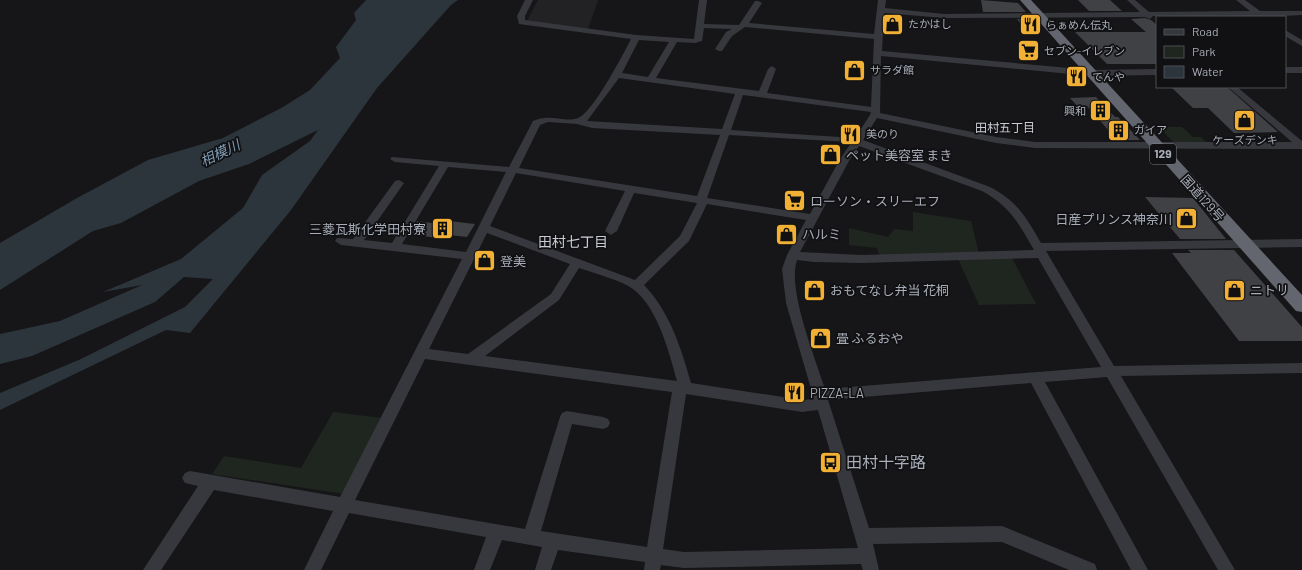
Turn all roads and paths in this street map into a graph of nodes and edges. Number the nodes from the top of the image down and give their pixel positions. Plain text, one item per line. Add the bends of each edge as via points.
1 (529, 0) edge
2 (703, 0) edge
3 (1025, 0) edge
4 (1033, 0) edge
5 (1131, 0) edge
6 (1240, 0) edge
7 (758, 4) dead end
8 (882, 5) edge
9 (1302, 13) edge
10 (1147, 14) junction
11 (1043, 15) junction
12 (1261, 15) edge
13 (1156, 21) edge
14 (700, 26) junction
15 (741, 26) junction
16 (1286, 33) edge
17 (636, 37) junction
18 (878, 37) junction
19 (674, 40) junction
20 (1302, 44) edge
21 (719, 49) dead end
22 (877, 53) junction
23 (772, 69) dead end
24 (1286, 70) edge
25 (1302, 70) edge
26 (1156, 72) edge
27 (1096, 73) junction
28 (617, 75) junction
29 (651, 79) junction
30 (1233, 88) edge
31 (740, 91) junction
32 (762, 94) junction
33 (875, 112) junction
34 (580, 122) junction
35 (724, 132) junction
36 (856, 141) junction
37 (1162, 146) junction
38 (1301, 146) edge
39 (395, 159) dead end
40 (445, 164) junction
41 (513, 170) junction
42 (399, 183) dead end
43 (631, 189) junction
44 (703, 200) junction
45 (813, 218) junction
46 (484, 228) junction
47 (612, 231) dead end
48 (341, 241) dead end
49 (356, 243) junction
50 (1302, 243) edge
51 (1252, 244) junction
52 (395, 247) junction
53 (1040, 250) junction
54 (793, 255) junction
55 (469, 256) junction
56 (577, 262) junction
57 (637, 285) junction
58 (1302, 291) edge
59 (1302, 306) edge
60 (421, 353) junction
61 (470, 360) junction
62 (1302, 368) edge
63 (1111, 371) junction
64 (1035, 377) junction
65 (683, 388) junction
66 (821, 400) junction
67 (603, 422) dead end
68 (190, 478) dead end
69 (210, 482) junction
70 (345, 504) junction
71 (497, 531) junction
72 (863, 536) junction
73 (531, 537) junction
74 (552, 541) junction
75 (653, 563) edge
76 (869, 563) edge
77 (151, 570) edge
78 (312, 570) edge
79 (482, 570) edge
80 (543, 570) edge
81 (1089, 570) edge
82 (1140, 570) edge
83 (1227, 570) edge

1 - 17 street via 521,16 522,22
2 - 14 street
3 - 11 highway, 国道129号 / 129
4 - 11 highway, 国道129号 / 129
5 - 10 street
6 - 12 street
7 - 15 street
8 - 11 street via 944,16
8 - 18 street
9 - 12 street
10 - 11 street
10 - 12 street
10 - 13 street
11 - 27 highway, 国道129号 / 129
14 - 15 street
14 - 19 street via 699,39
15 - 18 street
15 - 21 street via 729,34
16 - 20 street
17 - 19 street
17 - 28 street
18 - 22 street
19 - 29 street
22 - 27 street
22 - 33 street
23 - 32 street
24 - 25 street
26 - 27 street
27 - 37 highway, 国道129号 / 129
28 - 29 street
28 - 34 street via 586,118
29 - 31 street
30 - 38 street
31 - 32 street
31 - 35 street
32 - 33 street
33 - 36 street
33 - 37 street via 996,140 1035,144
34 - 35 street via 592,125
34 - 41 street via 540,120 536,123
35 - 36 street
35 - 44 street
36 - 45 street
36 - 53 street via 999,196 1016,211
37 - 38 street
37 - 51 highway, 国道129号 / 129
39 - 40 street
40 - 41 street
40 - 52 street
41 - 43 street
41 - 46 street
42 - 49 street
43 - 44 street
43 - 47 street
44 - 45 street
44 - 57 street via 685,238
45 - 54 street
46 - 55 street
46 - 56 street
48 - 49 street
49 - 52 street
50 - 51 street
51 - 53 street
51 - 58 highway, 国道129号 / 129
51 - 59 highway, 国道129号 / 129
52 - 55 street
53 - 54 street via 861,259
53 - 63 street
54 - 66 street via 788,269 792,303
55 - 60 street
56 - 57 street
56 - 61 street via 555,297
57 - 65 street via 653,302 674,345
60 - 61 street
60 - 70 street
61 - 65 street
62 - 63 street
63 - 64 street
63 - 83 street
64 - 66 street
64 - 82 street
65 - 66 street via 802,406
65 - 75 street
66 - 72 street
67 - 73 street via 567,417
68 - 69 street
69 - 70 street
69 - 77 street
70 - 71 street
70 - 78 street
71 - 73 street
71 - 79 street
72 - 76 street
72 - 81 street via 1002,534
73 - 74 street
74 - 75 street
74 - 80 street
75 - 76 street via 684,560

